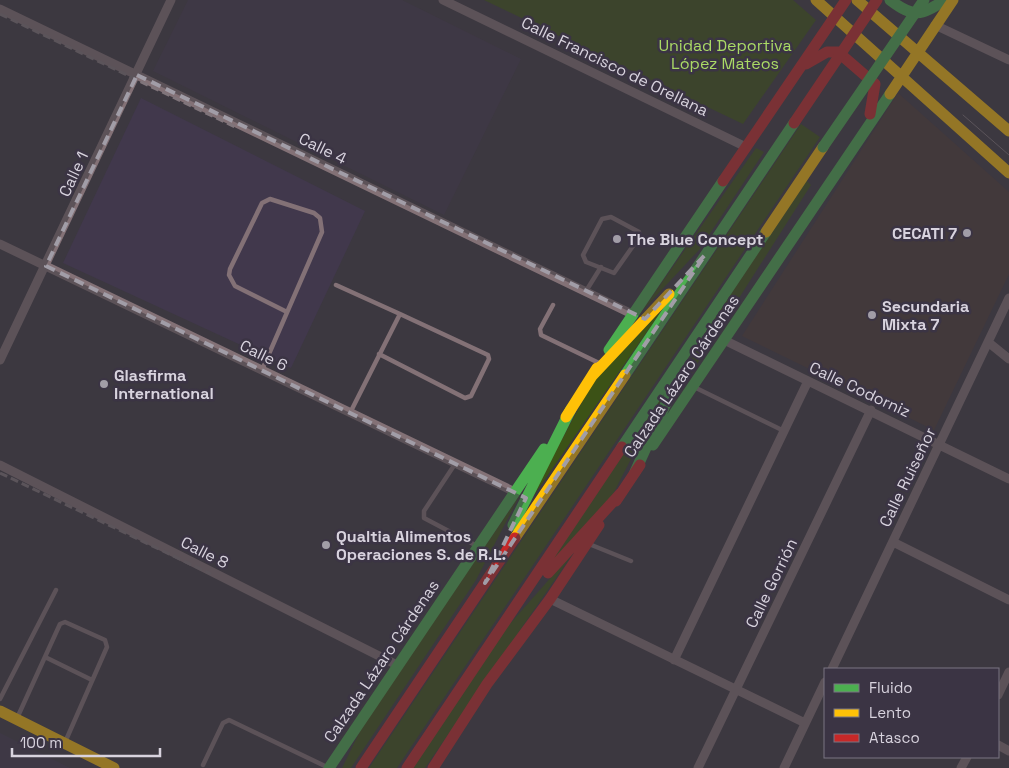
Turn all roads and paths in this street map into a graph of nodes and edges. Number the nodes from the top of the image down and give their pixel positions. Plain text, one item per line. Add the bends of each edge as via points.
1 (172, 0) edge
2 (443, 0) edge
3 (816, 0) edge
4 (846, 0) edge
5 (857, 0) edge
6 (877, 0) edge
7 (890, 0) edge
8 (924, 0) edge
9 (945, 0) edge
10 (953, 0) edge
11 (0, 9) edge
12 (835, 16) junction
13 (935, 25) junction
14 (917, 52) junction
15 (1009, 60) edge
16 (802, 66) junction
17 (940, 73) junction
18 (137, 75) junction
19 (901, 75) junction
20 (921, 93) junction
21 (867, 127) junction
22 (1009, 131) edge
23 (746, 147) junction
24 (1009, 173) edge
25 (0, 244) edge
26 (705, 255) junction
27 (46, 266) junction
28 (601, 267) junction
29 (336, 285) dead end
30 (586, 291) junction
31 (1009, 298) edge
32 (553, 305) dead end
33 (287, 312) junction
34 (400, 314) junction
35 (632, 314) junction
36 (697, 334) junction
37 (724, 340) junction
38 (988, 342) junction
39 (379, 354) junction
40 (1009, 359) edge
41 (0, 360) edge
42 (600, 364) junction
43 (262, 370) junction
44 (592, 376) junction
45 (808, 381) junction
46 (693, 387) junction
47 (571, 409) junction
48 (872, 410) junction
49 (350, 413) junction
50 (784, 431) junction
51 (940, 444) junction
52 (455, 464) junction
53 (0, 465) edge
54 (635, 472) junction
55 (1009, 479) edge
56 (515, 492) junction
57 (621, 493) junction
58 (893, 542) junction
59 (588, 543) junction
60 (478, 546) junction
61 (631, 561) dead end
62 (485, 583) junction
63 (56, 590) dead end
64 (550, 600) junction
65 (1009, 600) edge
66 (495, 636) junction
67 (45, 657) junction
68 (674, 660) junction
69 (398, 666) junction
70 (834, 668) edge
71 (1009, 672) edge
72 (92, 680) junction
73 (824, 684) edge
74 (736, 690) junction
75 (999, 693) edge
76 (0, 699) edge
77 (368, 708) junction
78 (0, 712) edge
79 (16, 719) junction
80 (806, 723) junction
81 (64, 743) junction
82 (203, 765) dead end
83 (114, 768) edge
84 (328, 768) edge
85 (338, 768) edge
86 (361, 768) edge
87 (407, 768) edge
88 (433, 768) edge
89 (698, 768) edge
90 (784, 768) edge

1 - 18 street, Calle 1
2 - 23 street, Calle Francisco de Orellana
3 - 12 main road
4 - 12 main road, Calzada Lázaro Cárdenas
5 - 14 main road
6 - 26 main road, bridge
7 - 9 main road via 908,14 917,16
8 - 36 main road, Calzada Lázaro Cárdenas, bridge
10 - 13 main road, Calzada Lázaro Cárdenas
11 - 18 street, Calle 4
12 - 16 main road, Calzada Lázaro Cárdenas
12 - 19 main road
13 - 14 main road, Calzada Lázaro Cárdenas
13 - 15 street
14 - 17 main road
14 - 19 main road, Calzada Lázaro Cárdenas
16 - 21 main road via 833,50 873,80 876,89
16 - 23 main road, Calzada Lázaro Cárdenas
17 - 20 main road via 925,78
17 - 22 main road
18 - 27 street, Calle 1
18 - 30 street, Calle 4
19 - 20 main road
19 - 21 main road, Calzada Lázaro Cárdenas
20 - 24 main road
21 - 37 main road, Calzada Lázaro Cárdenas
23 - 35 main road, Calzada Lázaro Cárdenas
25 - 27 street, Calle 6
26 - 44 main road
26 - 62 main road
27 - 41 street, Calle 1
27 - 43 street, Calle 6
28 - 28 lane via 614,273 618,270 640,236 639,232 611,218 602,219 583,255 586,262
28 - 30 lane
29 - 34 lane
30 - 35 street, Calle 4
31 - 38 street, Calle Ruiseñor
32 - 42 lane via 540,329 543,337
33 - 33 lane via 322,232 322,223 314,213 270,198 262,203 229,275 235,286
33 - 43 lane
34 - 39 lane
34 - 39 lane via 488,354 489,359 471,396 465,398
35 - 42 main road, Calzada Lázaro Cárdenas
36 - 54 main road
36 - 66 main road, Calzada Lázaro Cárdenas
37 - 45 street, Calle Codorniz
37 - 46 main road, Calzada Lázaro Cárdenas
38 - 40 street
38 - 51 street, Calle Ruiseñor
39 - 49 lane
42 - 44 main road, Calzada Lázaro Cárdenas
43 - 49 street, Calle 6
44 - 47 main road, Calzada Lázaro Cárdenas
45 - 48 street, Calle Codorniz
45 - 50 street
46 - 50 lane
46 - 54 main road, Calzada Lázaro Cárdenas
47 - 56 main road, Calzada Lázaro Cárdenas
47 - 62 main road
48 - 51 street, Calle Codorniz
48 - 74 street, Calle Gorrión
49 - 52 street, Calle 6
50 - 68 street
51 - 55 street, Calle Codorniz
51 - 58 street, Calle Ruiseñor
52 - 56 street, Calle 6
52 - 60 lane via 424,511 424,518
53 - 69 street, Calle 8
54 - 57 main road, Calzada Lázaro Cárdenas
56 - 60 main road, Calzada Lázaro Cárdenas
57 - 59 main road, Calzada Lázaro Cárdenas
57 - 66 main road
58 - 65 street
58 - 70 street, Calle Ruiseñor
59 - 61 lane
59 - 64 main road, Calzada Lázaro Cárdenas
60 - 69 main road, Calzada Lázaro Cárdenas
62 - 86 main road
63 - 76 lane
64 - 68 street
64 - 88 main road, Calzada Lázaro Cárdenas via 487,684
66 - 87 main road, Calzada Lázaro Cárdenas
67 - 72 lane
67 - 72 lane via 62,622 105,640 108,645
67 - 79 lane
68 - 74 street
69 - 77 main road, Calzada Lázaro Cárdenas
71 - 75 street
72 - 81 lane
73 - 80 street
74 - 80 street
74 - 89 street, Calle Gorrión
77 - 84 main road, Calzada Lázaro Cárdenas
77 - 85 main road
78 - 79 main road
79 - 81 main road
80 - 90 street
81 - 83 main road
82 - 84 lane via 223,723 229,720

